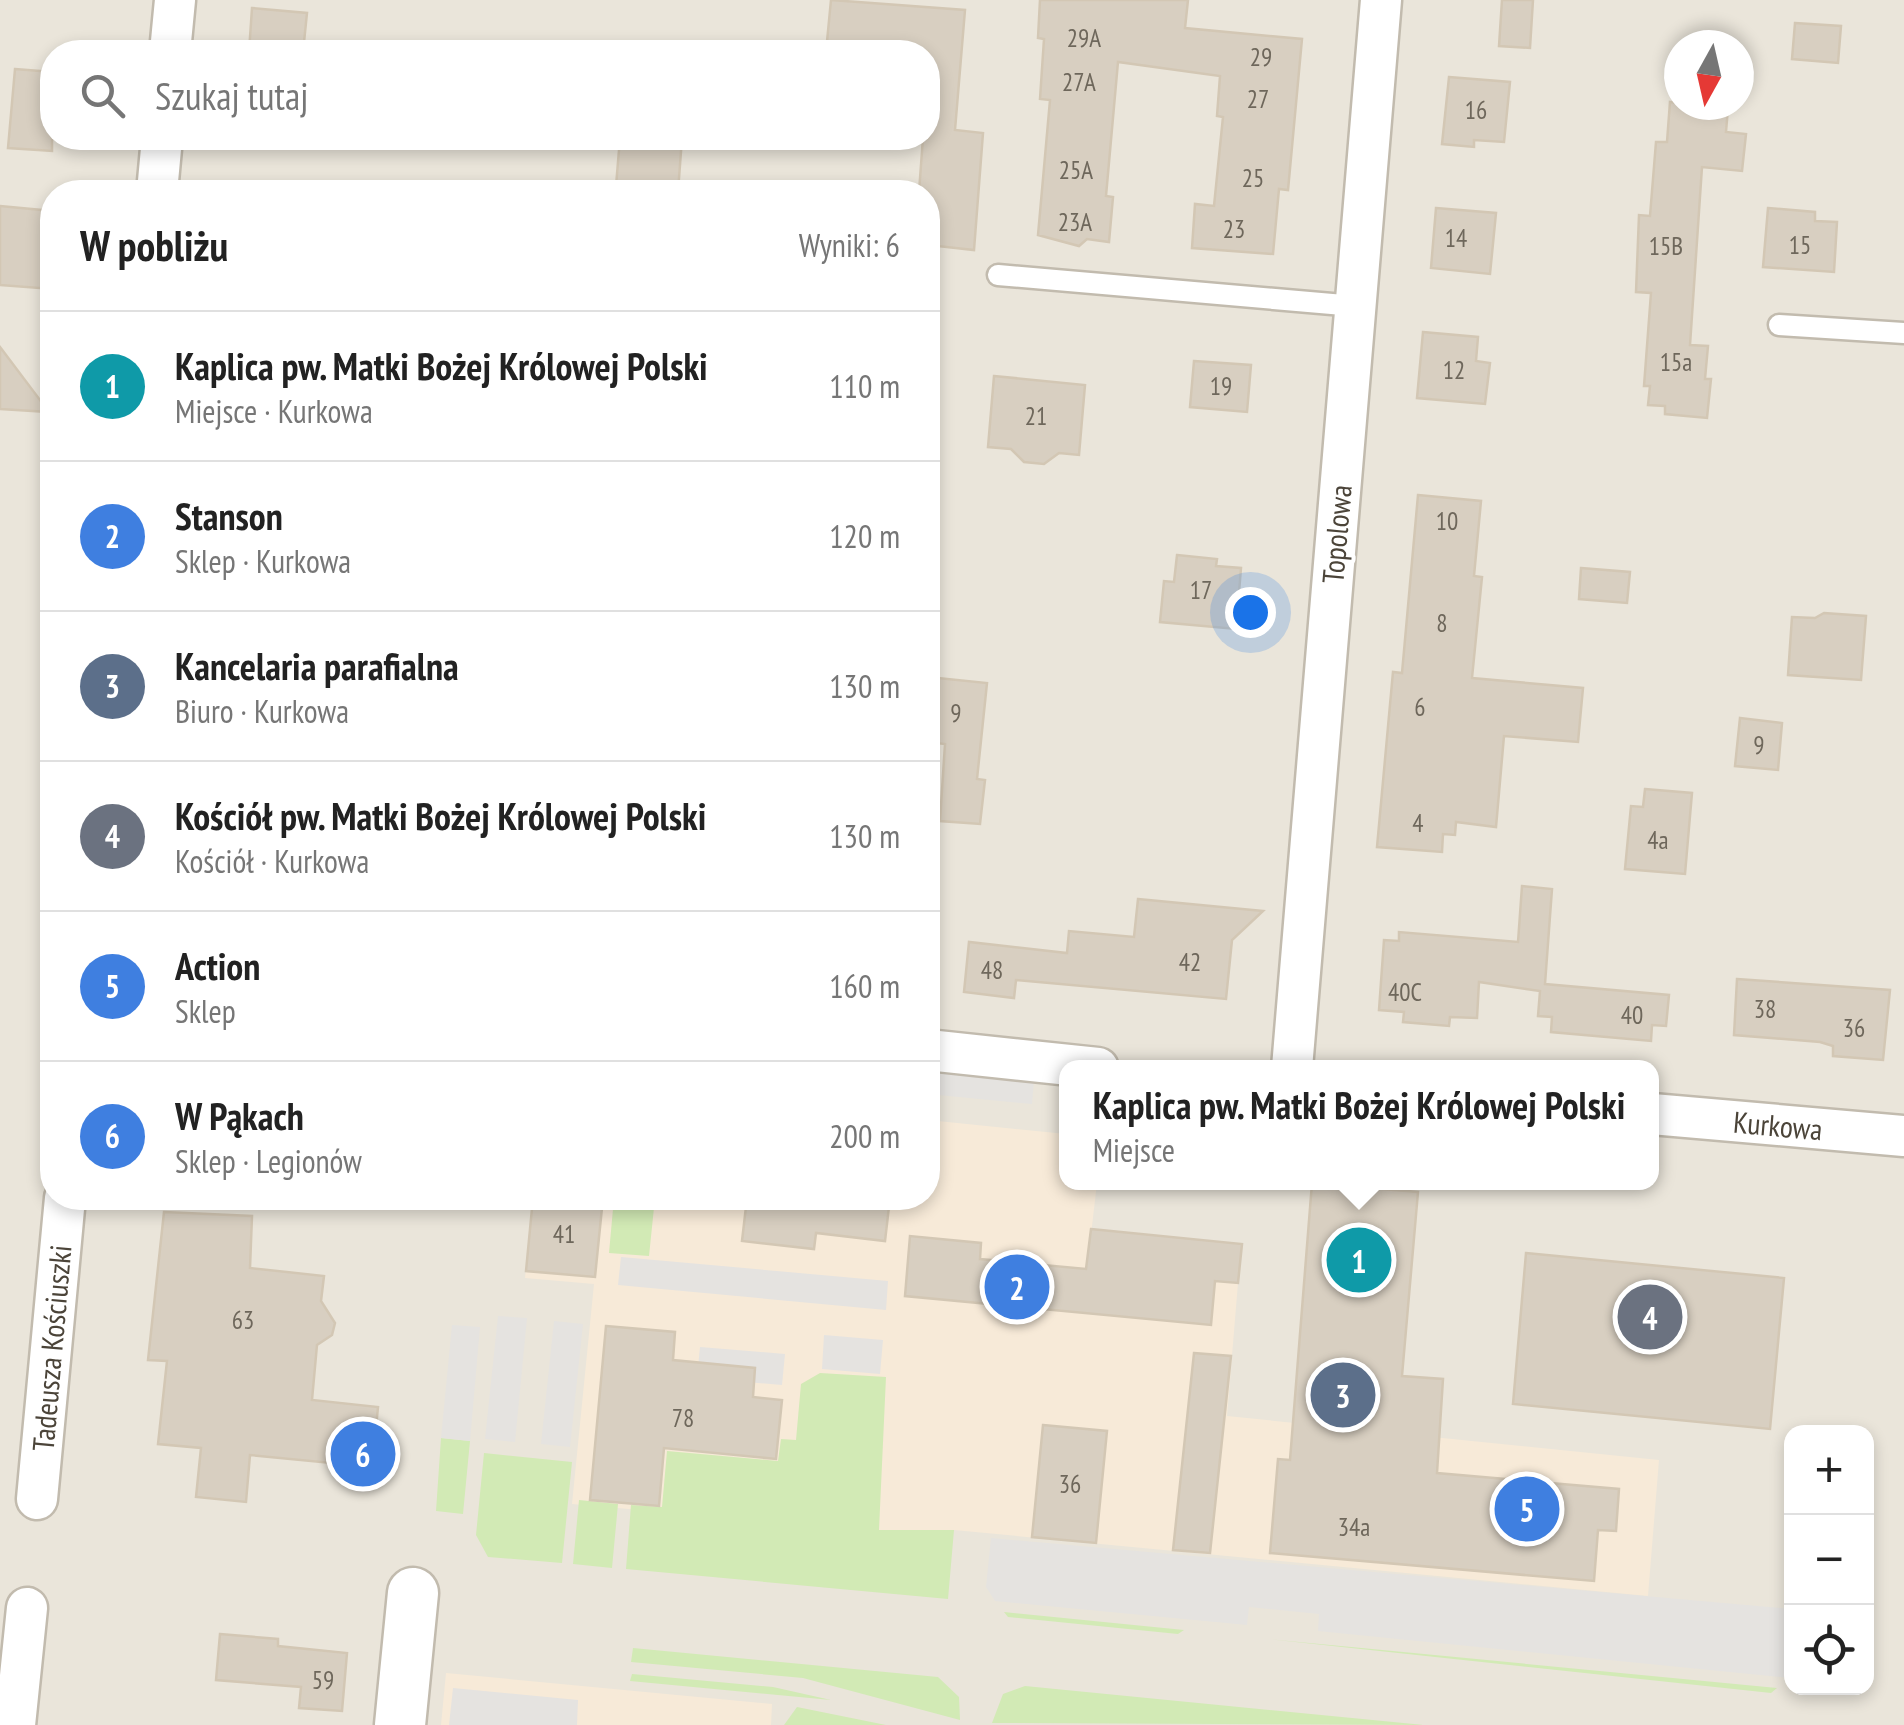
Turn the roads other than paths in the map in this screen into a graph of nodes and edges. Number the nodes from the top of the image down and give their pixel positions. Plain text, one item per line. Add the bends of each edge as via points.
1 (175, 0) edge
2 (1381, 0) edge
3 (171, 40) edge
4 (161, 150) edge
5 (158, 180) edge
6 (998, 275) dead end
7 (1355, 306) junction
8 (1779, 325) dead end
9 (1904, 333) edge
10 (940, 1051) edge
11 (1293, 1060) edge
12 (1059, 1064) edge
13 (1659, 1115) edge
14 (1904, 1136) edge
15 (64, 1210) edge
16 (37, 1499) dead end
17 (412, 1592) dead end
18 (26, 1608) dead end
19 (15, 1725) edge
20 (400, 1725) edge

1 - 3 street
2 - 7 street, Topolowa
4 - 5 street
6 - 7 lane
7 - 11 street, Topolowa
8 - 9 lane
10 - 12 street
13 - 14 street, Kurkowa
15 - 16 street, Tadeusza Kościuszki
17 - 20 street
18 - 19 street

